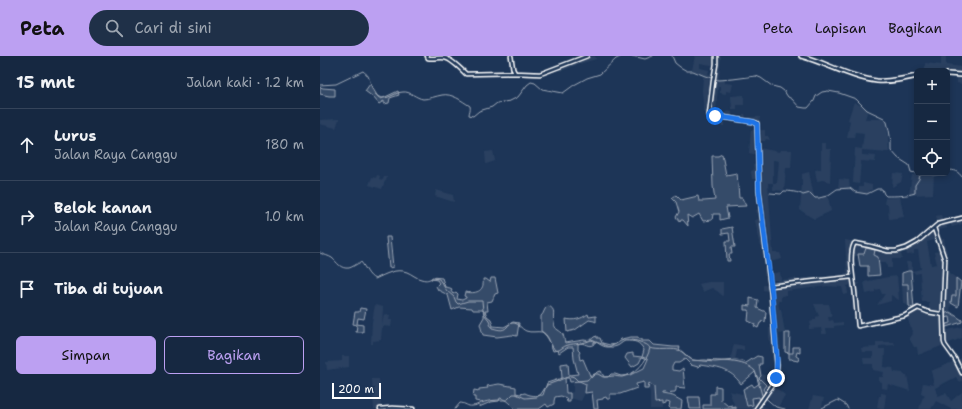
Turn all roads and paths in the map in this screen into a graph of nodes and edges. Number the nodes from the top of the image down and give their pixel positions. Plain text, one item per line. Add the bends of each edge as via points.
1 (427, 56) edge
2 (511, 56) edge
3 (587, 56) edge
4 (801, 56) edge
5 (716, 57) edge
6 (513, 73) junction
7 (950, 74) edge
8 (962, 75) edge
9 (914, 77) edge
10 (962, 218) edge
11 (934, 228) junction
12 (852, 277) junction
13 (770, 286) junction
14 (943, 315) junction
15 (962, 373) edge
16 (380, 409) edge
17 (413, 409) edge
18 (756, 409) edge

1 - 6 street via 430,59 448,59 466,74
2 - 6 street
3 - 6 street via 540,74
4 - 9 main road via 870,80 892,81
5 - 13 street via 709,115 757,124 759,190
7 - 8 main road
10 - 11 street via 940,223
11 - 12 street via 917,242 896,251 854,244
11 - 14 street via 945,260
12 - 13 street
12 - 14 street via 858,326 901,317 918,308
13 - 18 street via 777,375
14 - 15 street via 944,343
16 - 17 street

